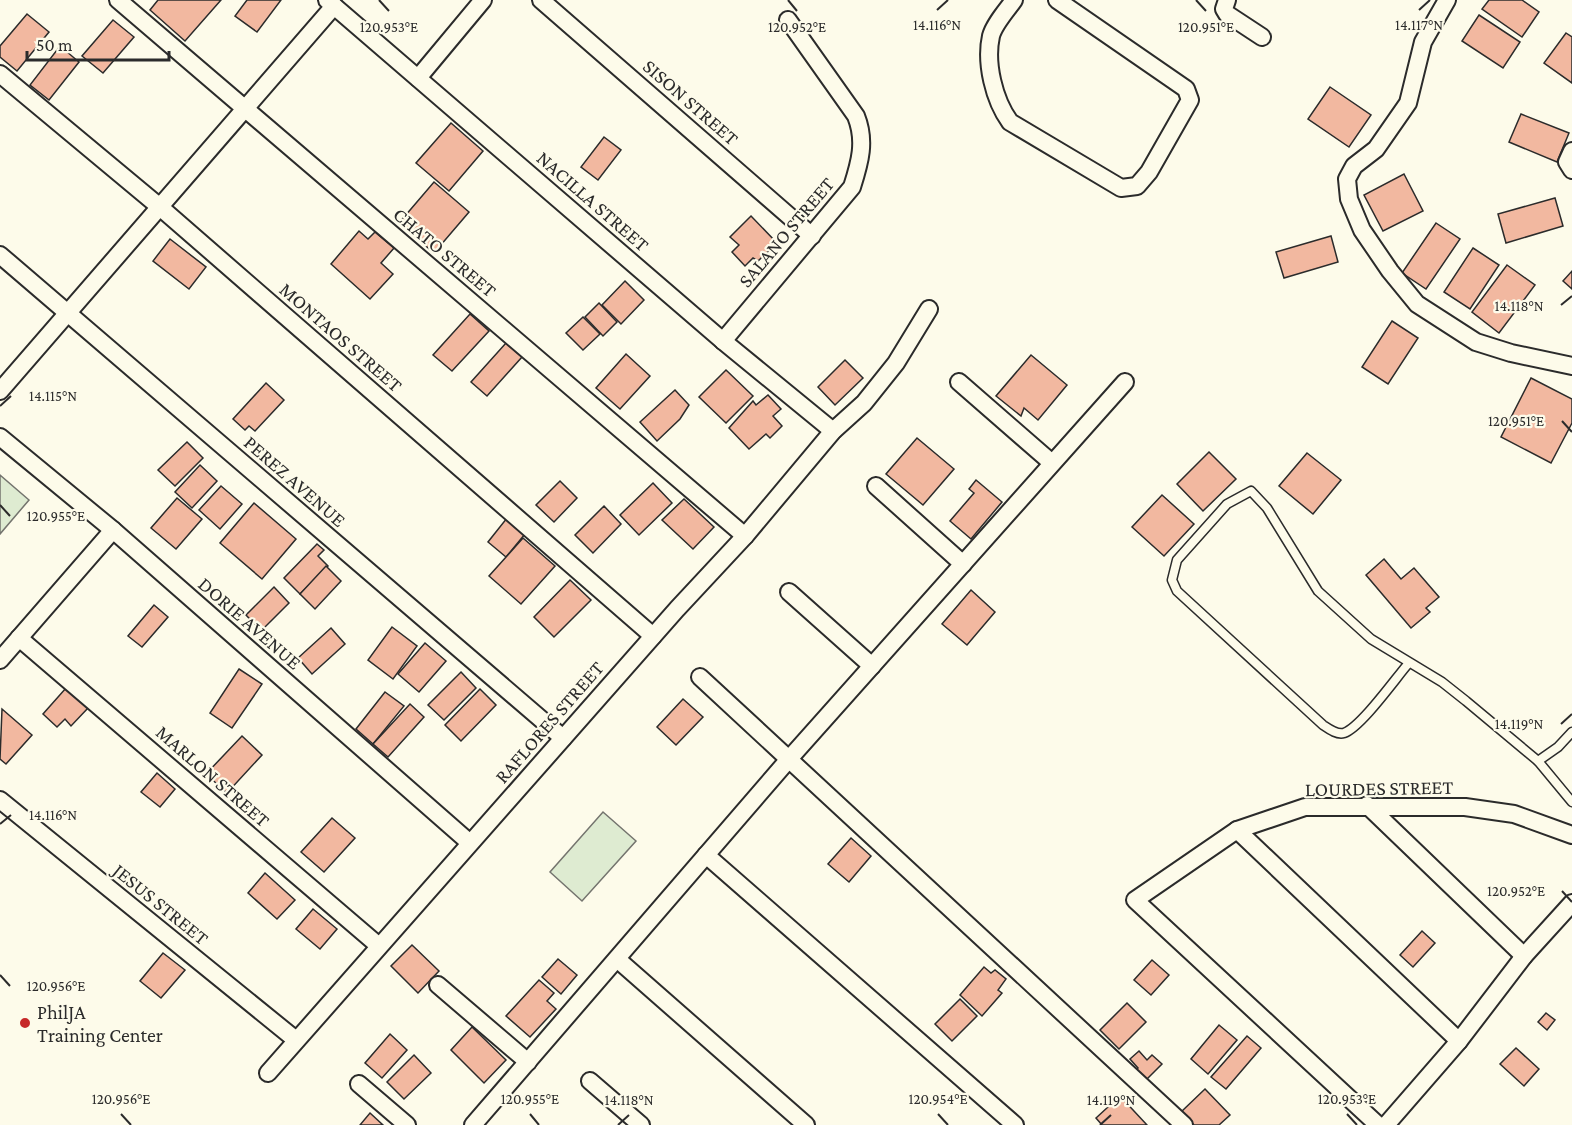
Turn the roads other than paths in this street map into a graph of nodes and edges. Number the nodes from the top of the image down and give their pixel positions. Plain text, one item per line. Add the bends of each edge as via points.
1 (118, 0) edge
2 (483, 0) edge
3 (541, 0) edge
4 (1014, 0) edge
5 (1057, 0) edge
6 (1227, 0) edge
7 (1447, 0) edge
8 (331, 3) edge
9 (788, 20) dead end
10 (1262, 37) dead end
11 (0, 74) edge
12 (418, 78) junction
13 (245, 109) junction
14 (1572, 151) edge
15 (1572, 170) edge
16 (161, 208) junction
17 (812, 236) junction
18 (0, 255) edge
19 (929, 309) dead end
20 (67, 313) junction
21 (723, 341) junction
22 (1572, 366) edge
23 (959, 382) dead end
24 (1125, 382) dead end
25 (0, 391) edge
26 (833, 431) junction
27 (0, 437) edge
28 (1053, 463) junction
29 (876, 486) dead end
30 (113, 530) junction
31 (745, 536) junction
32 (963, 564) junction
33 (789, 592) dead end
34 (653, 636) junction
35 (19, 638) junction
36 (0, 660) edge
37 (1408, 664) junction
38 (872, 666) junction
39 (700, 677) dead end
40 (1572, 732) edge
41 (562, 738) junction
42 (789, 759) junction
43 (1538, 761) junction
44 (0, 800) edge
45 (1572, 802) edge
46 (1367, 805) junction
47 (1237, 830) junction
48 (1572, 836) edge
49 (470, 843) junction
50 (706, 855) junction
51 (1572, 903) edge
52 (379, 946) junction
53 (1524, 956) junction
54 (617, 958) junction
55 (438, 985) dead end
56 (296, 1040) junction
57 (1459, 1041) junction
58 (528, 1062) junction
59 (268, 1073) dead end
60 (590, 1081) dead end
61 (359, 1083) dead end
62 (1177, 1122) edge
63 (407, 1125) edge
64 (473, 1125) edge
65 (641, 1125) edge
66 (806, 1125) edge
67 (1015, 1125) edge
68 (1378, 1125) edge
69 (1386, 1125) edge

1 - 13 street, CHATO STREET
2 - 12 street
3 - 17 street, SISON STREET
4 - 5 street via 991,35 990,67 999,106 1010,122 1121,188 1137,186 1190,99 1186,89
6 - 10 street via 1227,14
7 - 22 street via 1423,42 1408,103 1376,149 1354,166 1347,179 1349,199 1362,230 1417,304 1476,342
8 - 12 street, NACILLA STREET
8 - 13 street
9 - 17 street, SALANO STREET via 862,130 861,159 852,187
11 - 16 street, MONTAOS STREET
12 - 21 street, NACILLA STREET
13 - 16 street
13 - 31 street, CHATO STREET
14 - 15 street via 1567,162
16 - 20 street
16 - 34 street, MONTAOS STREET
17 - 21 street, SALANO STREET
18 - 20 street, PEREZ AVENUE
19 - 26 street, RAFLORES STREET via 896,363 864,403
20 - 25 street
20 - 41 street, PEREZ AVENUE
21 - 26 street, NACILLA STREET
23 - 28 street
24 - 28 street
26 - 31 street, RAFLORES STREET
27 - 30 street, DORIE AVENUE
28 - 32 street
29 - 32 street
30 - 35 street
30 - 49 street, DORIE AVENUE
31 - 34 street, RAFLORES STREET
32 - 38 street
33 - 38 street
34 - 41 street, RAFLORES STREET
35 - 36 street
35 - 52 street, MARLON STREET
37 - 37 lane via 1371,639 1317,591 1267,508 1251,491 1227,504 1177,560 1172,580 1177,591 1323,725 1338,733 1364,716
37 - 43 lane via 1442,682
38 - 42 street
39 - 42 street
40 - 43 lane
41 - 49 street, RAFLORES STREET
42 - 50 street
42 - 62 street
43 - 45 lane
44 - 56 street, JESUS STREET
46 - 47 street, LOURDES STREET via 1305,807
46 - 48 street, LOURDES STREET via 1465,807 1514,814
46 - 53 street
47 - 57 street
47 - 68 street, LOURDES STREET via 1135,900
49 - 52 street, RAFLORES STREET
50 - 54 street
50 - 67 street
51 - 53 street
52 - 56 street, RAFLORES STREET
53 - 57 street
54 - 58 street
54 - 66 street
55 - 58 street
56 - 59 street, RAFLORES STREET
57 - 69 street
58 - 64 street
60 - 65 street
61 - 63 street

